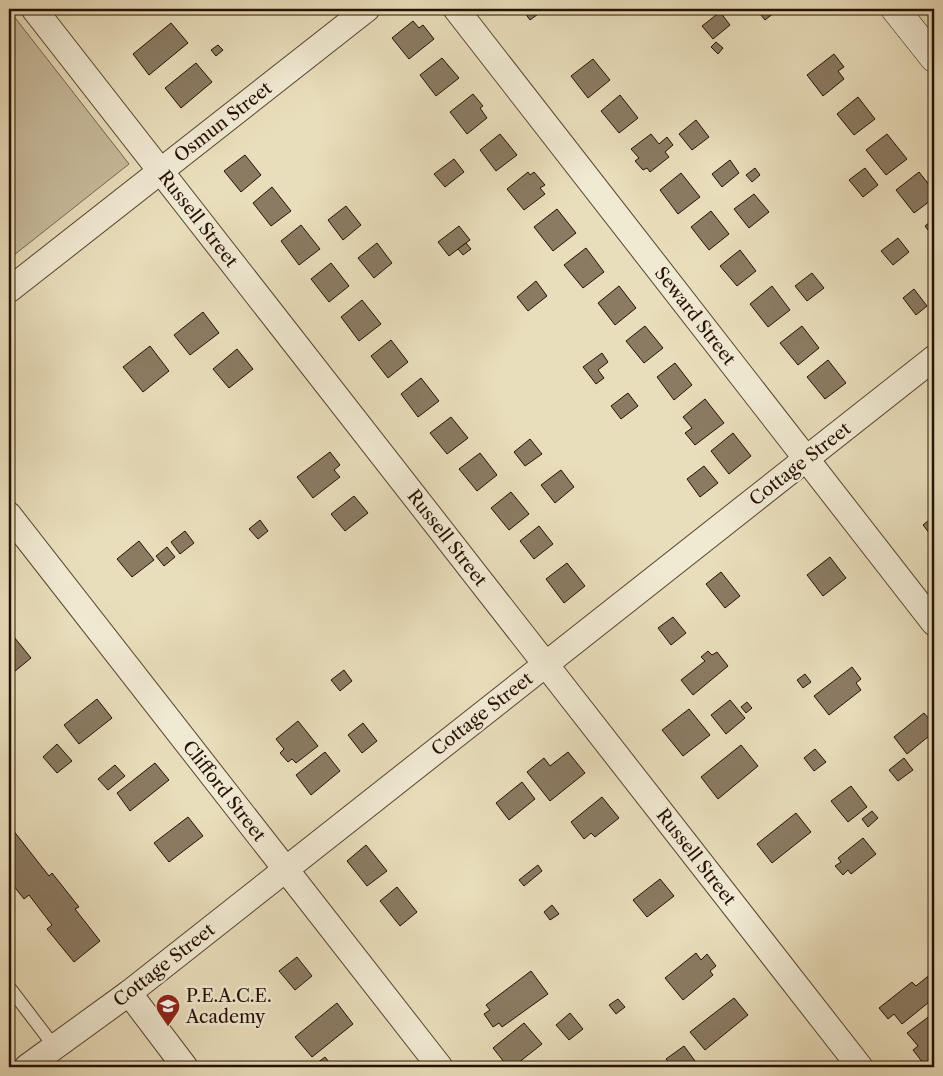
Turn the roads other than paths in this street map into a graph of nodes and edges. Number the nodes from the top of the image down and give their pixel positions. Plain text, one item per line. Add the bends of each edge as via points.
1 (34, 9) edge
2 (367, 9) edge
3 (456, 9) edge
4 (895, 9) edge
5 (934, 58) edge
6 (160, 171) junction
7 (9, 290) edge
8 (934, 358) edge
9 (807, 459) junction
10 (9, 515) edge
11 (934, 623) edge
12 (546, 664) junction
13 (285, 869) junction
14 (9, 987) edge
15 (129, 993) junction
16 (54, 1046) junction
17 (28, 1067) edge
18 (185, 1067) edge
19 (440, 1067) edge
20 (860, 1067) edge

1 - 6 street, Russell Street
2 - 6 street, Osmun Street
3 - 9 street, Seward Street
4 - 5 main road
6 - 7 street, Osmun Street
6 - 12 street, Russell Street
8 - 9 street, Cottage Street
9 - 11 street, Seward Street
9 - 12 street, Cottage Street
10 - 13 street, Clifford Street
12 - 13 street, Cottage Street
12 - 20 street, Russell Street
13 - 15 street, Cottage Street
13 - 19 street, Clifford Street
14 - 16 lane
15 - 16 street, Cottage Street
15 - 18 street
16 - 17 street, Cottage Street

